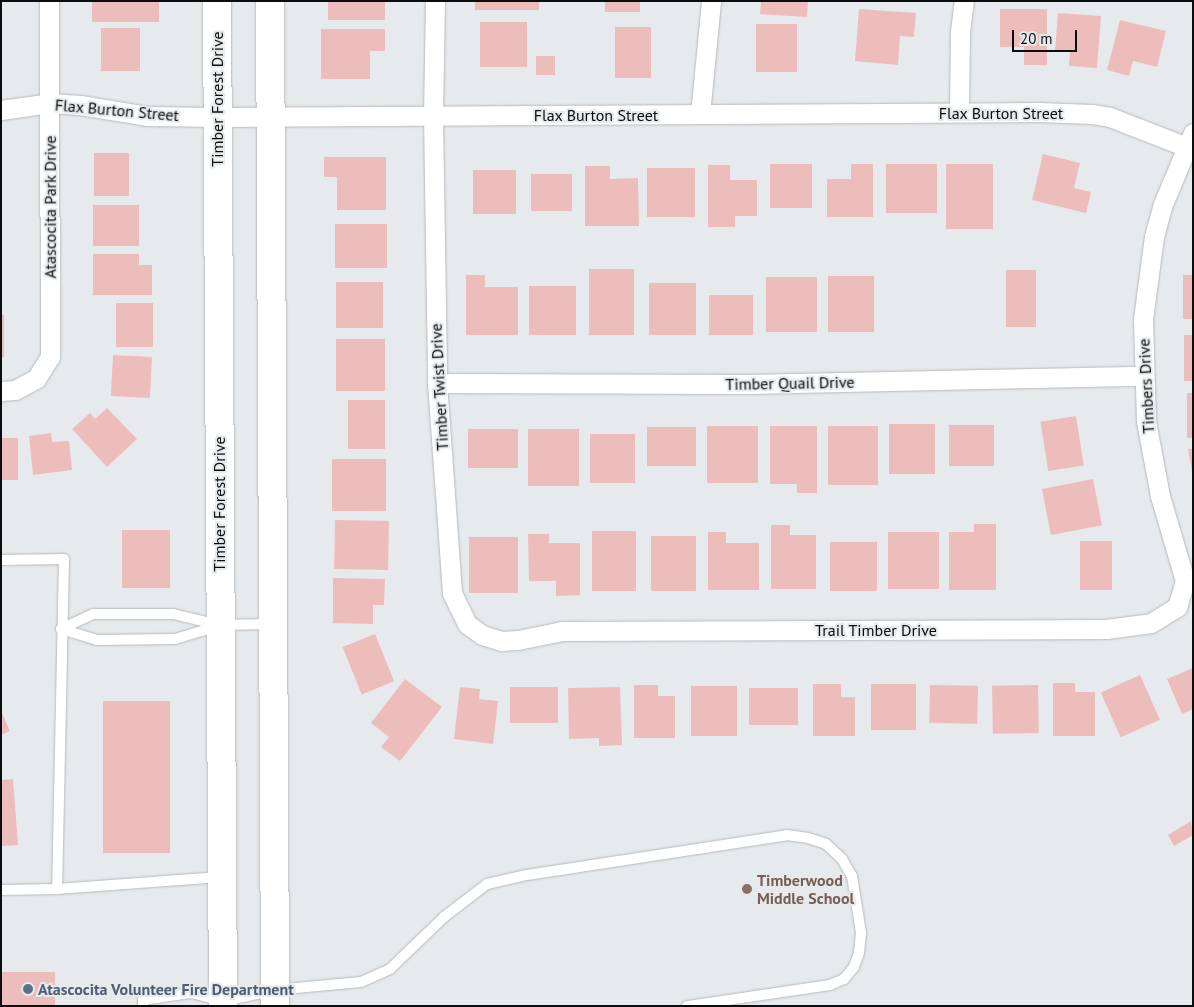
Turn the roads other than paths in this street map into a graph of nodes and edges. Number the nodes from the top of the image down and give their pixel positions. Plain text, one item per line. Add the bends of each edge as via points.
1 (49, 1) edge
2 (217, 1) edge
3 (270, 1) edge
4 (435, 1) edge
5 (711, 1) edge
6 (964, 1) edge
7 (50, 103) junction
8 (1, 110) edge
9 (959, 112) junction
10 (700, 114) junction
11 (271, 116) junction
12 (433, 116) junction
13 (218, 117) junction
14 (1190, 140) edge
15 (1143, 376) junction
16 (437, 383) junction
17 (1, 391) edge
18 (1, 560) edge
19 (275, 623) junction
20 (1147, 624) joint
21 (219, 625) junction
22 (62, 628) junction
23 (606, 631) joint
24 (208, 877) junction
25 (1, 890) edge
26 (57, 890) junction
27 (275, 998) edge
28 (226, 1004) edge
29 (143, 1006) edge
30 (687, 1006) edge

1 - 7 street, Atascocita Park Drive
2 - 13 main road, Timber Forest Drive
3 - 11 main road
4 - 12 street, Timber Twist Drive
5 - 10 street
6 - 9 street via 960,32
7 - 8 street, Flax Burton Street
7 - 13 street, Flax Burton Street via 147,116
7 - 17 street, Atascocita Park Drive via 50,357 36,379 15,390
9 - 10 street, Flax Burton Street
9 - 14 street, Flax Burton Street via 1092,114
10 - 12 street, Flax Burton Street
11 - 12 street, Flax Burton Street
11 - 13 street, Flax Burton Street
11 - 19 main road
12 - 16 street, Timber Twist Drive
13 - 21 main road, Timber Forest Drive
14 - 15 street, Timbers Drive via 1163,204 1154,237 1143,319
15 - 16 street, Timber Quail Drive via 747,384
15 - 20 street, Timbers Drive via 1150,447 1160,496 1185,581 1177,607
16 - 23 street, Timber Twist Drive via 452,593 467,624 482,635 502,641 562,631
18 - 22 lane via 64,559
19 - 21 lane
19 - 27 main road
20 - 23 street, Trail Timber Drive via 1106,629
21 - 22 lane via 175,639 96,640
21 - 22 lane via 173,614 93,614
21 - 24 main road, Timber Forest Drive
22 - 26 lane
24 - 26 lane
24 - 28 main road, Timber Forest Drive
25 - 26 lane
27 - 28 lane
27 - 30 lane via 361,982 390,968 444,917 487,884 787,835 826,844 842,859 852,876 861,933 854,968 844,979 830,984
28 - 29 lane via 191,992 143,1000

